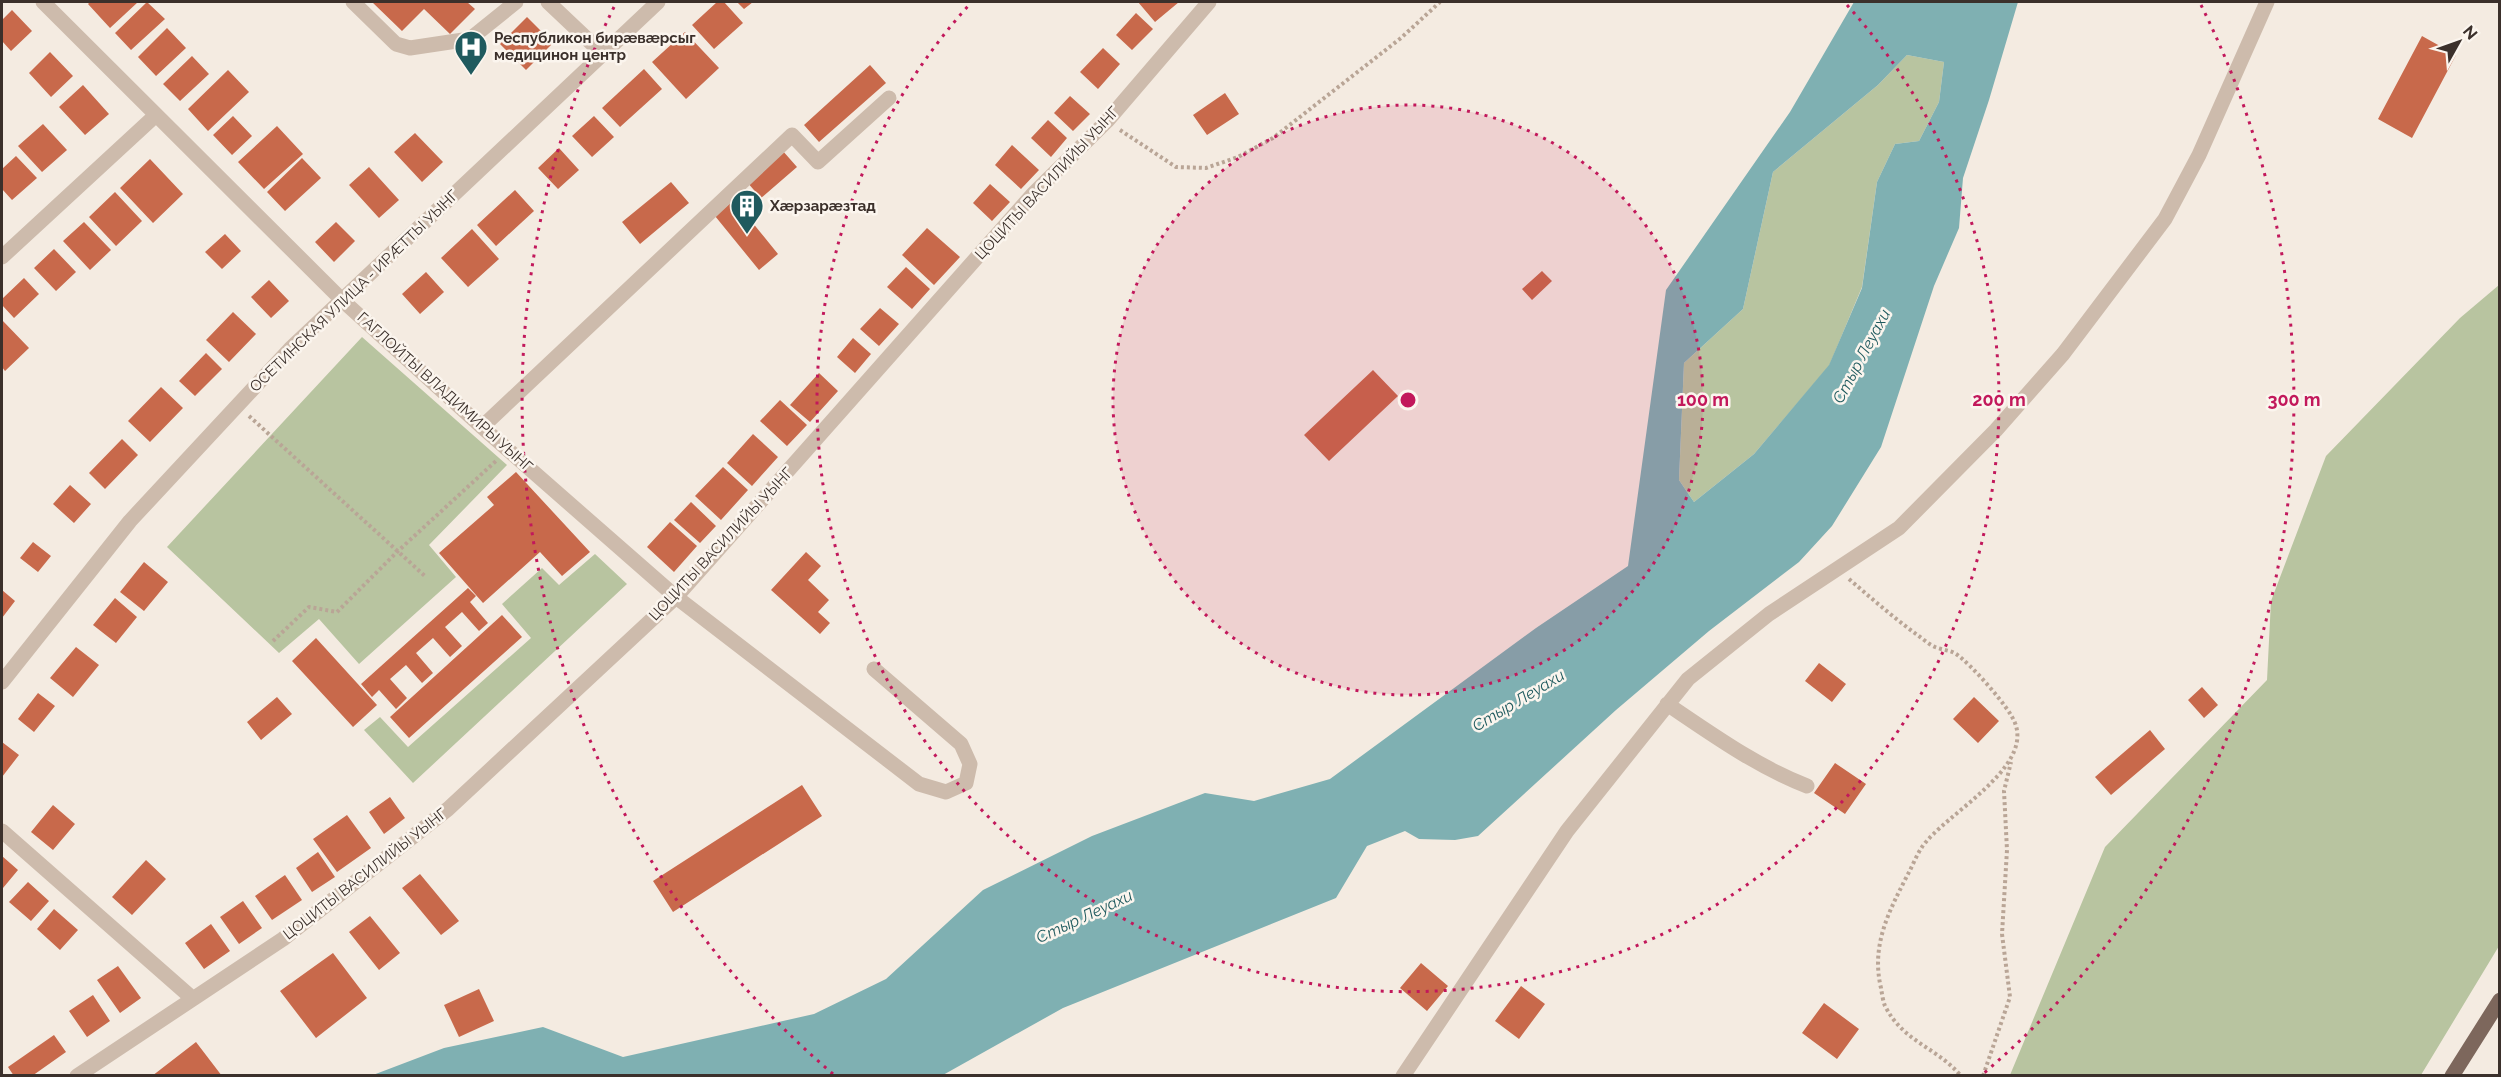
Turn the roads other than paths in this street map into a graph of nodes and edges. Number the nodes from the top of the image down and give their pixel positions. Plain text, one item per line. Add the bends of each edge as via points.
1 (43, 2) edge
2 (353, 2) edge
3 (548, 2) edge
4 (658, 2) edge
5 (1209, 2) edge
6 (2267, 2) edge
7 (509, 4) edge
8 (603, 54) junction
9 (889, 99) dead end
10 (156, 115) junction
11 (2, 257) edge
12 (342, 300) junction
13 (482, 427) junction
14 (676, 597) junction
15 (874, 669) dead end
16 (2, 682) edge
17 (1668, 704) junction
18 (1807, 786) dead end
19 (2, 831) edge
20 (192, 998) junction
21 (2499, 1000) edge
22 (77, 1076) edge
23 (1403, 1076) edge
24 (2452, 1076) edge

1 - 10 street, ГАГЛОЙТЫ ВЛАДИМИРЫ УЫНГ
2 - 7 street via 396,44 410,48 470,39
3 - 8 street
4 - 8 street, ОСЕТИНСКАЯ УЛИЦА - ИРÆТТЫ УЫНГ
5 - 14 street, ЦОЦИТЫ ВАСИЛИЙЫ УЫНГ via 1107,121 1034,193
6 - 17 street via 2199,155 2165,219 2063,354 1996,430 1899,528 1769,614 1688,679
8 - 12 street, ОСЕТИНСКАЯ УЛИЦА - ИРÆТТЫ УЫНГ
9 - 13 street via 818,162 792,135
10 - 11 street
10 - 12 street, ГАГЛОЙТЫ ВЛАДИМИРЫ УЫНГ
12 - 13 street, ГАГЛОЙТЫ ВЛАДИМИРЫ УЫНГ
12 - 16 street, ОСЕТИНСКАЯ УЛИЦА - ИРÆТТЫ УЫНГ via 290,349 130,521
13 - 14 street, ГАГЛОЙТЫ ВЛАДИМИРЫ УЫНГ
14 - 15 street, ГАГЛОЙТЫ ВЛАДИМИРЫ УЫНГ via 919,784 946,792 966,783 970,764 961,744
14 - 20 street, ЦОЦИТЫ ВАСИЛИЙЫ УЫНГ via 448,809 283,939
17 - 18 street via 1773,773
17 - 23 street via 1567,831
19 - 20 street
20 - 22 street, ЦОЦИТЫ ВАСИЛИЙЫ УЫНГ
21 - 24 main road

